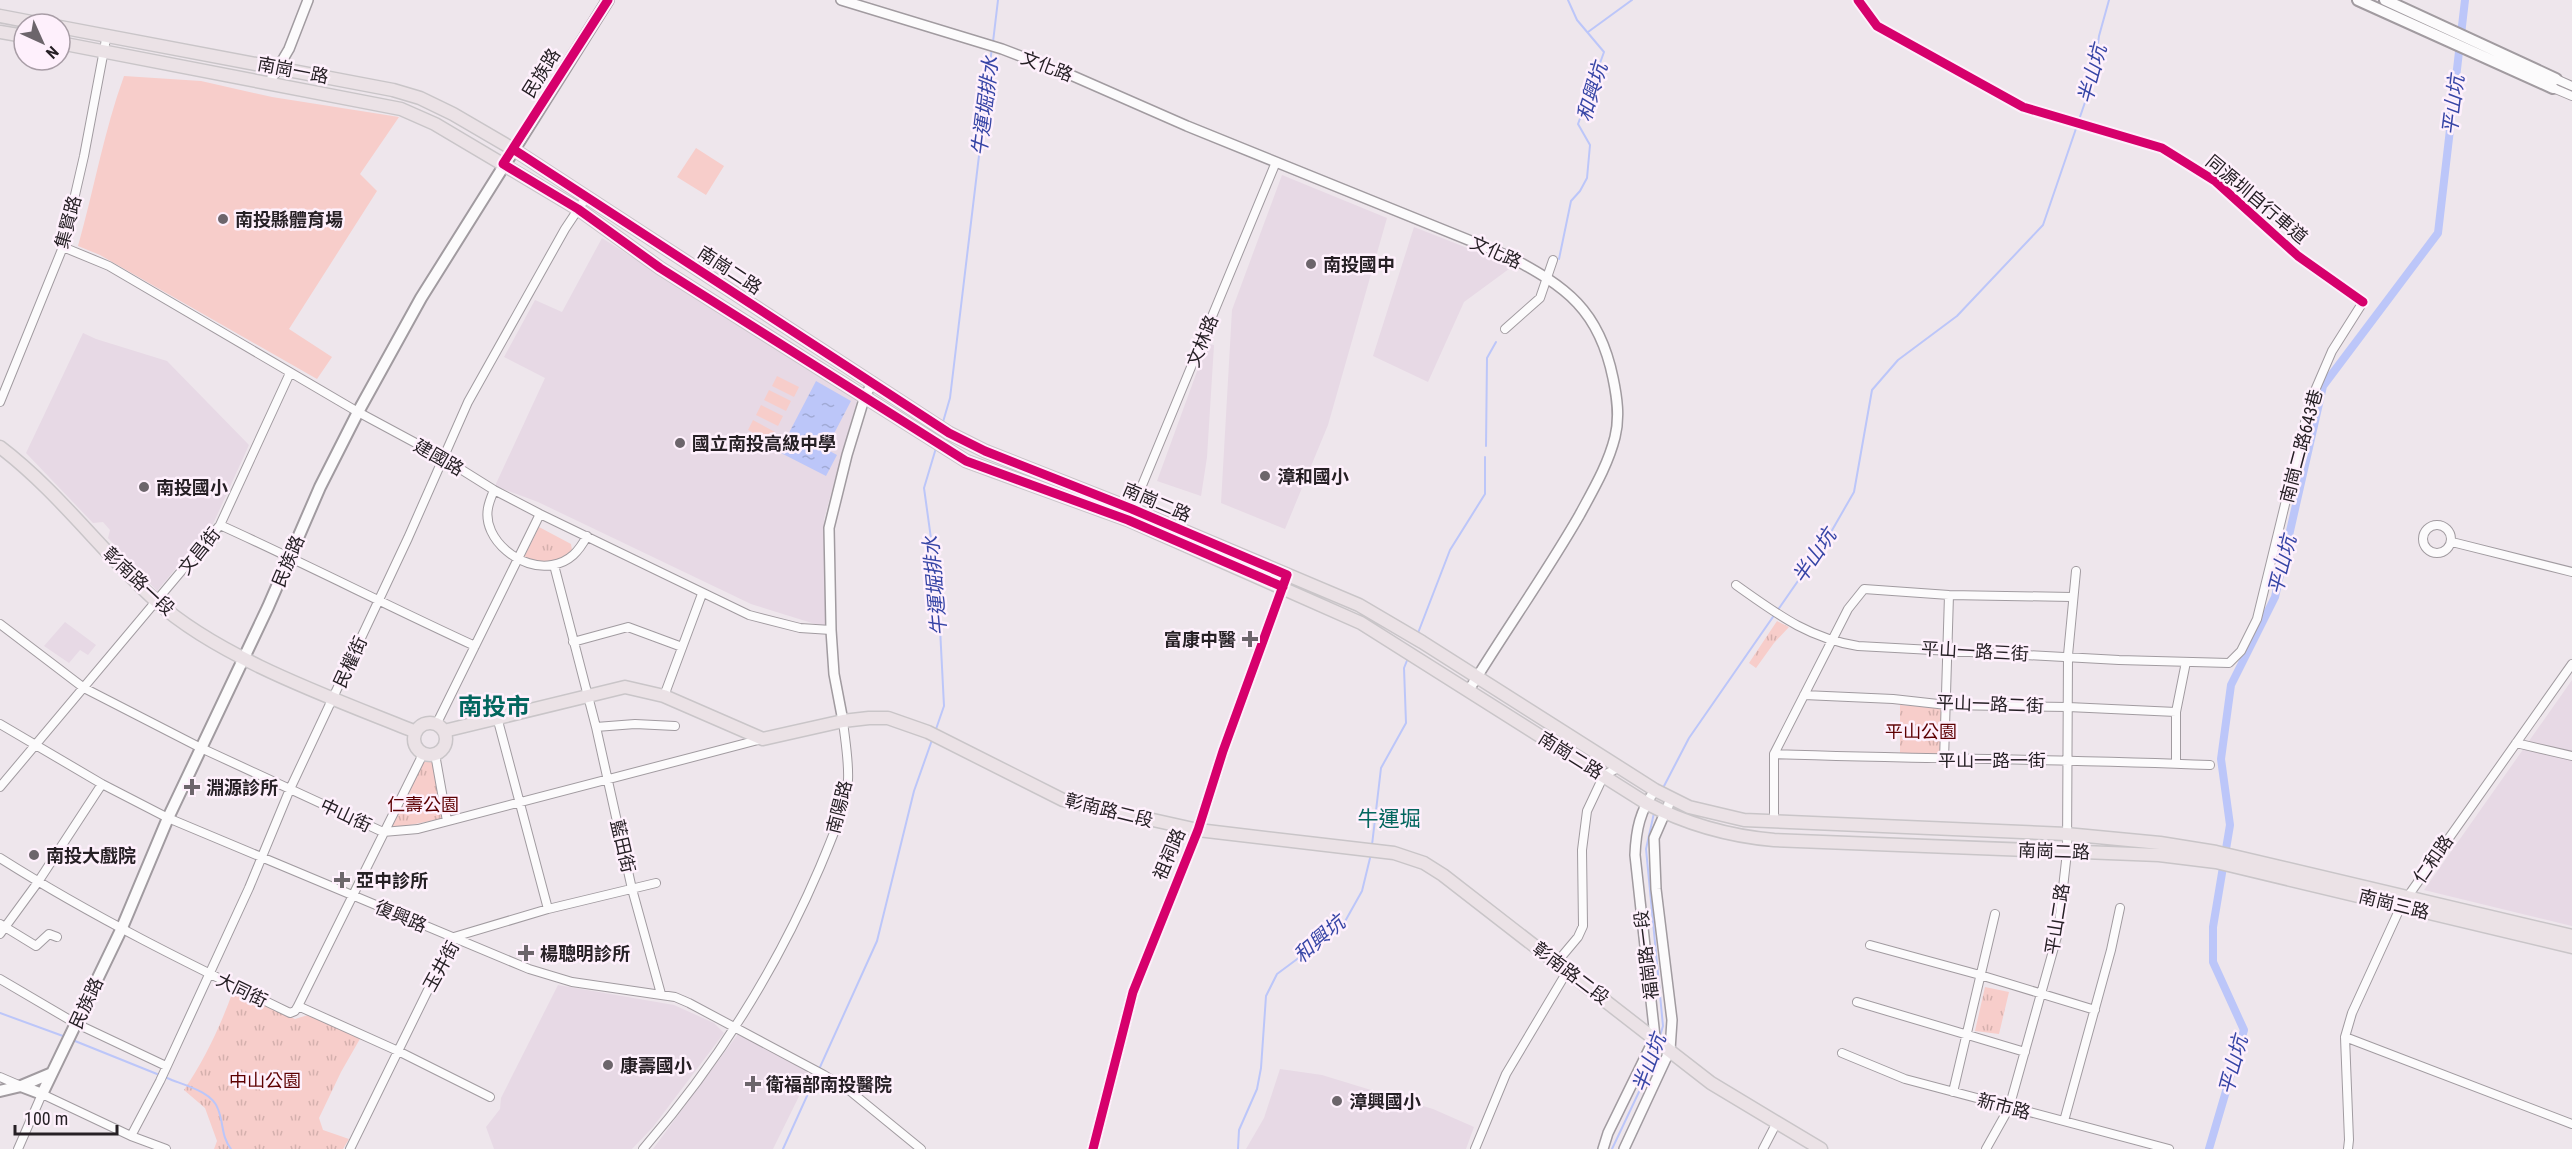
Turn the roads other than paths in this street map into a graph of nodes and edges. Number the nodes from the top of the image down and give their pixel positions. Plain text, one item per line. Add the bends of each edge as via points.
1 (308, 0) edge
2 (608, 0) edge
3 (841, 0) edge
4 (2358, 0) edge
5 (2385, 0) edge
6 (72, 29) edge
7 (106, 34) junction
8 (72, 46) edge
9 (2475, 49) junction
10 (103, 52) junction
11 (277, 67) junction
12 (269, 82) junction
13 (2554, 83) junction
14 (2572, 86) edge
15 (2572, 96) edge
16 (513, 149) junction
17 (1276, 162) junction
18 (503, 164) junction
19 (587, 196) junction
20 (578, 209) junction
21 (63, 248) junction
22 (1553, 260) dead end
23 (1546, 278) junction
24 (2363, 302) dead end
25 (1505, 329) dead end
26 (290, 373) junction
27 (873, 382) junction
28 (865, 396) junction
29 (0, 402) edge
30 (357, 412) junction
31 (0, 447) edge
32 (444, 459) junction
33 (494, 490) junction
34 (540, 514) junction
35 (1130, 514) junction
36 (220, 525) junction
37 (587, 536) junction
38 (2452, 542) dead end
39 (289, 556) junction
40 (519, 558) junction
41 (554, 565) junction
42 (2076, 571) dead end
43 (2572, 572) edge
44 (1285, 581) junction
45 (1736, 585) dead end
46 (702, 594) junction
47 (1950, 595) junction
48 (2072, 597) junction
49 (157, 602) junction
50 (378, 602) junction
51 (0, 624) edge
52 (831, 630) junction
53 (573, 642) junction
54 (1832, 642) junction
55 (475, 646) junction
56 (682, 647) junction
57 (1949, 650) junction
58 (2068, 655) junction
59 (242, 657) junction
60 (2186, 662) junction
61 (2229, 663) joint
62 (2572, 664) edge
63 (1477, 677) junction
64 (84, 688) junction
65 (1469, 690) junction
66 (1804, 695) junction
67 (588, 696) junction
68 (664, 696) junction
69 (333, 698) junction
70 (1947, 705) junction
71 (2068, 706) junction
72 (2176, 712) junction
73 (496, 717) junction
74 (843, 721) junction
75 (0, 724) edge
76 (675, 726) dead end
77 (596, 727) junction
78 (440, 728) junction
79 (416, 732) junction
80 (763, 739) junction
81 (2516, 743) junction
82 (35, 746) junction
83 (201, 748) junction
84 (429, 754) junction
85 (1774, 754) junction
86 (2572, 756) edge
87 (2067, 759) junction
88 (1944, 760) junction
89 (2176, 763) junction
90 (2210, 765) dead end
91 (1620, 767) junction
92 (1604, 775) junction
93 (608, 781) junction
94 (102, 784) junction
95 (0, 787) edge
96 (290, 789) junction
97 (1655, 790) junction
98 (1671, 799) junction
99 (1646, 803) junction
100 (520, 804) junction
101 (1664, 813) junction
102 (168, 818) junction
103 (447, 821) junction
104 (1774, 822) junction
105 (1198, 830) junction
106 (383, 832) junction
107 (2066, 834) junction
108 (2067, 852) junction
109 (2216, 857) junction
110 (0, 858) edge
111 (261, 858) junction
112 (38, 882) junction
113 (656, 883) dead end
114 (632, 889) junction
115 (352, 896) junction
116 (2404, 901) junction
117 (2120, 908) dead end
118 (548, 909) junction
119 (1995, 914) dead end
120 (2, 929) edge
121 (121, 930) junction
122 (2572, 936) edge
123 (57, 937) dead end
124 (454, 937) junction
125 (1870, 945) dead end
126 (2572, 947) edge
127 (1557, 962) junction
128 (1568, 970) junction
129 (208, 974) junction
130 (1980, 975) junction
131 (0, 979) edge
132 (2041, 993) junction
133 (661, 994) junction
134 (1857, 1002) dead end
135 (298, 1006) junction
136 (2095, 1010) junction
137 (75, 1023) junction
138 (735, 1027) junction
139 (1966, 1035) junction
140 (2345, 1037) junction
141 (1662, 1043) junction
142 (398, 1051) junction
143 (2025, 1052) junction
144 (1842, 1053) dead end
145 (165, 1066) junction
146 (52, 1073) junction
147 (0, 1077) edge
148 (21, 1086) junction
149 (0, 1091) edge
150 (1953, 1092) junction
151 (42, 1094) junction
152 (490, 1096) dead end
153 (2009, 1108) junction
154 (2064, 1121) junction
155 (1776, 1124) junction
156 (2572, 1124) edge
157 (131, 1136) junction
158 (18, 1149) edge
159 (166, 1149) edge
160 (350, 1149) edge
161 (643, 1149) edge
162 (921, 1149) edge
163 (1094, 1149) edge
164 (1475, 1149) edge
165 (1603, 1149) edge
166 (1624, 1149) edge
167 (1763, 1149) edge
168 (1821, 1149) edge
169 (1986, 1149) edge
170 (2169, 1149) edge
171 (2348, 1149) edge

1 - 11 street via 289,49
2 - 16 main road, 民族路
3 - 17 street, 文化路 via 1002,49
4 - 9 main road via 2445,41
5 - 9 main road via 2447,29
6 - 7 main road, 南崗一路
7 - 10 street, 集賢路
7 - 11 main road, 南崗一路
8 - 10 main road, 南崗一路
9 - 13 main road
10 - 12 main road, 南崗一路
10 - 21 street, 集賢路
11 - 12 street
11 - 16 main road, 南崗一路 via 420,98
12 - 18 main road, 南崗一路 via 400,109 435,124
13 - 14 street
13 - 15 street
16 - 18 main road, 民族路
16 - 19 main road, 南崗二路
17 - 23 street, 文化路 via 1508,256
17 - 35 street, 文林路
18 - 20 main road, 南崗二路
18 - 30 main road, 民族路 via 412,312
19 - 20 street, 民權街
19 - 27 main road, 南崗二路
20 - 28 main road, 南崗二路 via 660,268
20 - 32 street, 民權街 via 468,402
21 - 26 street, 建國路 via 109,266
21 - 29 street, 集賢路
22 - 23 street
23 - 25 street via 1540,298
23 - 63 street, 文化路 via 1592,318 1603,339 1617,396 1616,435 1609,459 1567,537
24 - 61 street, 南崗二路643巷 via 2332,351 2310,402 2257,619 2241,651
26 - 30 street, 建國路
26 - 36 street, 文昌街
27 - 28 street, 南陽路
27 - 35 main road, 南崗二路 via 985,452
28 - 35 main road, 南崗二路 via 986,470
28 - 52 street, 南陽路 via 829,528
30 - 32 street, 建國路
30 - 39 main road, 民族路
31 - 49 main road, 彰南路一段
32 - 33 street, 建國路
32 - 50 street, 民權街
33 - 34 street, 建國路
33 - 40 street via 488,509 490,528 503,548
34 - 37 street, 建國路
34 - 40 street
35 - 44 main road, 南崗二路
36 - 39 street
36 - 49 street, 文昌街
37 - 41 street via 574,555
37 - 46 street, 建國路
38 - 43 street
39 - 50 street
39 - 59 main road, 民族路
40 - 41 street via 542,567
40 - 55 street
41 - 53 street, 藍田街
42 - 48 street, 平山二路
44 - 63 main road, 南崗二路 via 1359,605
44 - 65 main road, 南崗二路
44 - 105 street, 祖祠路
45 - 54 street, 平山一路三街 via 1805,631
46 - 52 street, 建國路 via 749,615 800,628
46 - 56 street
47 - 48 street
47 - 54 street via 1864,589 1848,609
47 - 57 street
48 - 58 street, 平山二路
49 - 59 main road, 彰南路一段
49 - 64 street, 文昌街
50 - 55 street
50 - 69 street, 民權街
51 - 64 street, 中山街
52 - 74 street, 南陽路
53 - 56 street via 628,627
53 - 67 street, 藍田街
54 - 57 street, 平山一路三街
54 - 66 street
55 - 78 street
56 - 68 street
57 - 58 street, 平山一路三街
57 - 70 street
58 - 60 street, 平山一路三街
58 - 71 street, 平山二路
59 - 69 main road, 彰南路一段
59 - 83 main road, 民族路
60 - 61 street, 平山一路三街
60 - 72 street
62 - 81 street, 仁和路
63 - 65 street, 文化路
63 - 91 main road, 南崗二路
64 - 82 street, 文昌街
64 - 83 street, 中山街
65 - 92 main road, 南崗二路
66 - 70 street, 平山一路二街
66 - 85 street
67 - 68 main road via 625,687
67 - 73 main road
67 - 77 street, 藍田街
68 - 80 main road
69 - 79 main road
69 - 96 street, 民權街
70 - 71 street, 平山一路二街
70 - 88 street
71 - 72 street, 平山一路二街
71 - 87 street, 平山二路
72 - 89 street
73 - 78 main road
73 - 100 street
74 - 80 main road, 彰南路二段
74 - 105 main road, 彰南路二段 via 888,718 932,734 1063,800
74 - 138 street, 南陽路 via 848,780 839,820 808,896 774,964
75 - 82 street, 復興路
76 - 77 street
77 - 93 street, 藍田街
78 - 79 main road via 426,724
78 - 84 main road via 444,747
79 - 84 main road via 414,743
80 - 93 street, 中山街
81 - 86 street
81 - 116 street, 仁和路
82 - 94 street, 復興路
82 - 95 street, 文昌街
83 - 96 street, 中山街
83 - 102 main road, 民族路
84 - 103 street
84 - 106 street
85 - 88 street, 平山一路一街
85 - 104 street
87 - 88 street, 平山一路一街
87 - 89 street, 平山一路一街
87 - 107 street, 平山二路
89 - 90 street, 平山一路一街
91 - 92 street
91 - 97 main road, 南崗二路
92 - 99 main road, 南崗二路
92 - 127 street via 1587,812 1582,835 1583,926
93 - 100 street, 中山街
93 - 114 street, 藍田街
94 - 102 street, 復興路
94 - 112 street
96 - 106 street, 中山街
96 - 111 street, 民權街
97 - 98 main road, 南崗二路
97 - 99 street, 福崗路一段
98 - 101 street, 福崗路一段
98 - 104 main road, 南崗二路 via 1717,815
99 - 101 main road, 南崗二路
99 - 141 street, 福崗路一段 via 1636,830 1635,855
100 - 103 street, 中山街
100 - 118 street
101 - 108 main road, 南崗二路 via 1710,830 1764,839
101 - 141 street, 福崗路一段 via 1654,838 1656,889 1672,1020
102 - 111 street, 復興路
102 - 121 main road, 民族路
103 - 106 street, 中山街
104 - 107 main road, 南崗二路
105 - 127 main road, 彰南路二段 via 1372,849 1410,857 1433,868
105 - 163 street, 祖祠路 via 1132,992
106 - 115 street
107 - 108 street, 平山二路
107 - 109 main road, 南崗二路 via 2160,843
108 - 109 main road, 南崗二路
108 - 132 street, 平山二路 via 2058,933
109 - 116 main road, 南崗三路
110 - 112 street, 大同街
111 - 115 street, 復興路
111 - 129 street, 民權街
112 - 120 street
112 - 121 street, 大同街
113 - 114 street, 玉井街
114 - 118 street, 玉井街
114 - 133 street, 藍田街
115 - 124 street, 復興路
115 - 135 street
116 - 122 main road, 南崗三路
116 - 126 main road, 南崗三路
116 - 140 street, 仁和路 via 2352,1013
117 - 136 street
118 - 124 street, 玉井街
119 - 130 street
120 - 123 street via 36,946 49,934
121 - 129 street, 大同街
121 - 137 main road, 民族路
124 - 133 street, 復興路 via 548,977
124 - 142 street, 玉井街
125 - 130 street
127 - 128 main road, 彰南路二段
128 - 141 main road, 彰南路二段
128 - 164 street via 1506,1074
129 - 135 street, 大同街 via 290,1013
129 - 145 street, 民權街
130 - 132 street
130 - 139 street
131 - 137 street
132 - 136 street
132 - 143 street, 平山二路
133 - 138 street, 復興路 via 682,1000
134 - 139 street
135 - 142 street, 大同街
136 - 154 street
137 - 145 street
137 - 146 main road, 民族路
138 - 161 street, 南陽路
138 - 162 street, 復興路 via 850,1091
139 - 143 street
139 - 150 street
140 - 156 street
140 - 171 street, 仁和路
141 - 155 main road, 彰南路二段 via 1718,1088
141 - 165 street, 福崗路一段 via 1608,1133
141 - 166 street, 福崗路一段
142 - 152 street, 大同街
142 - 160 street, 玉井街
143 - 153 street, 平山二路
144 - 150 street, 新市路 via 1894,1075
145 - 157 street, 民權街
146 - 148 main road
146 - 151 main road, 民族路
147 - 148 street
148 - 149 main road
148 - 151 main road
150 - 153 street, 新市路
151 - 157 street
151 - 158 street, 民族路
153 - 154 street, 新市路
153 - 169 street, 平山二路
154 - 170 street, 新市路
155 - 167 street
155 - 168 main road, 彰南路二段
157 - 159 street

